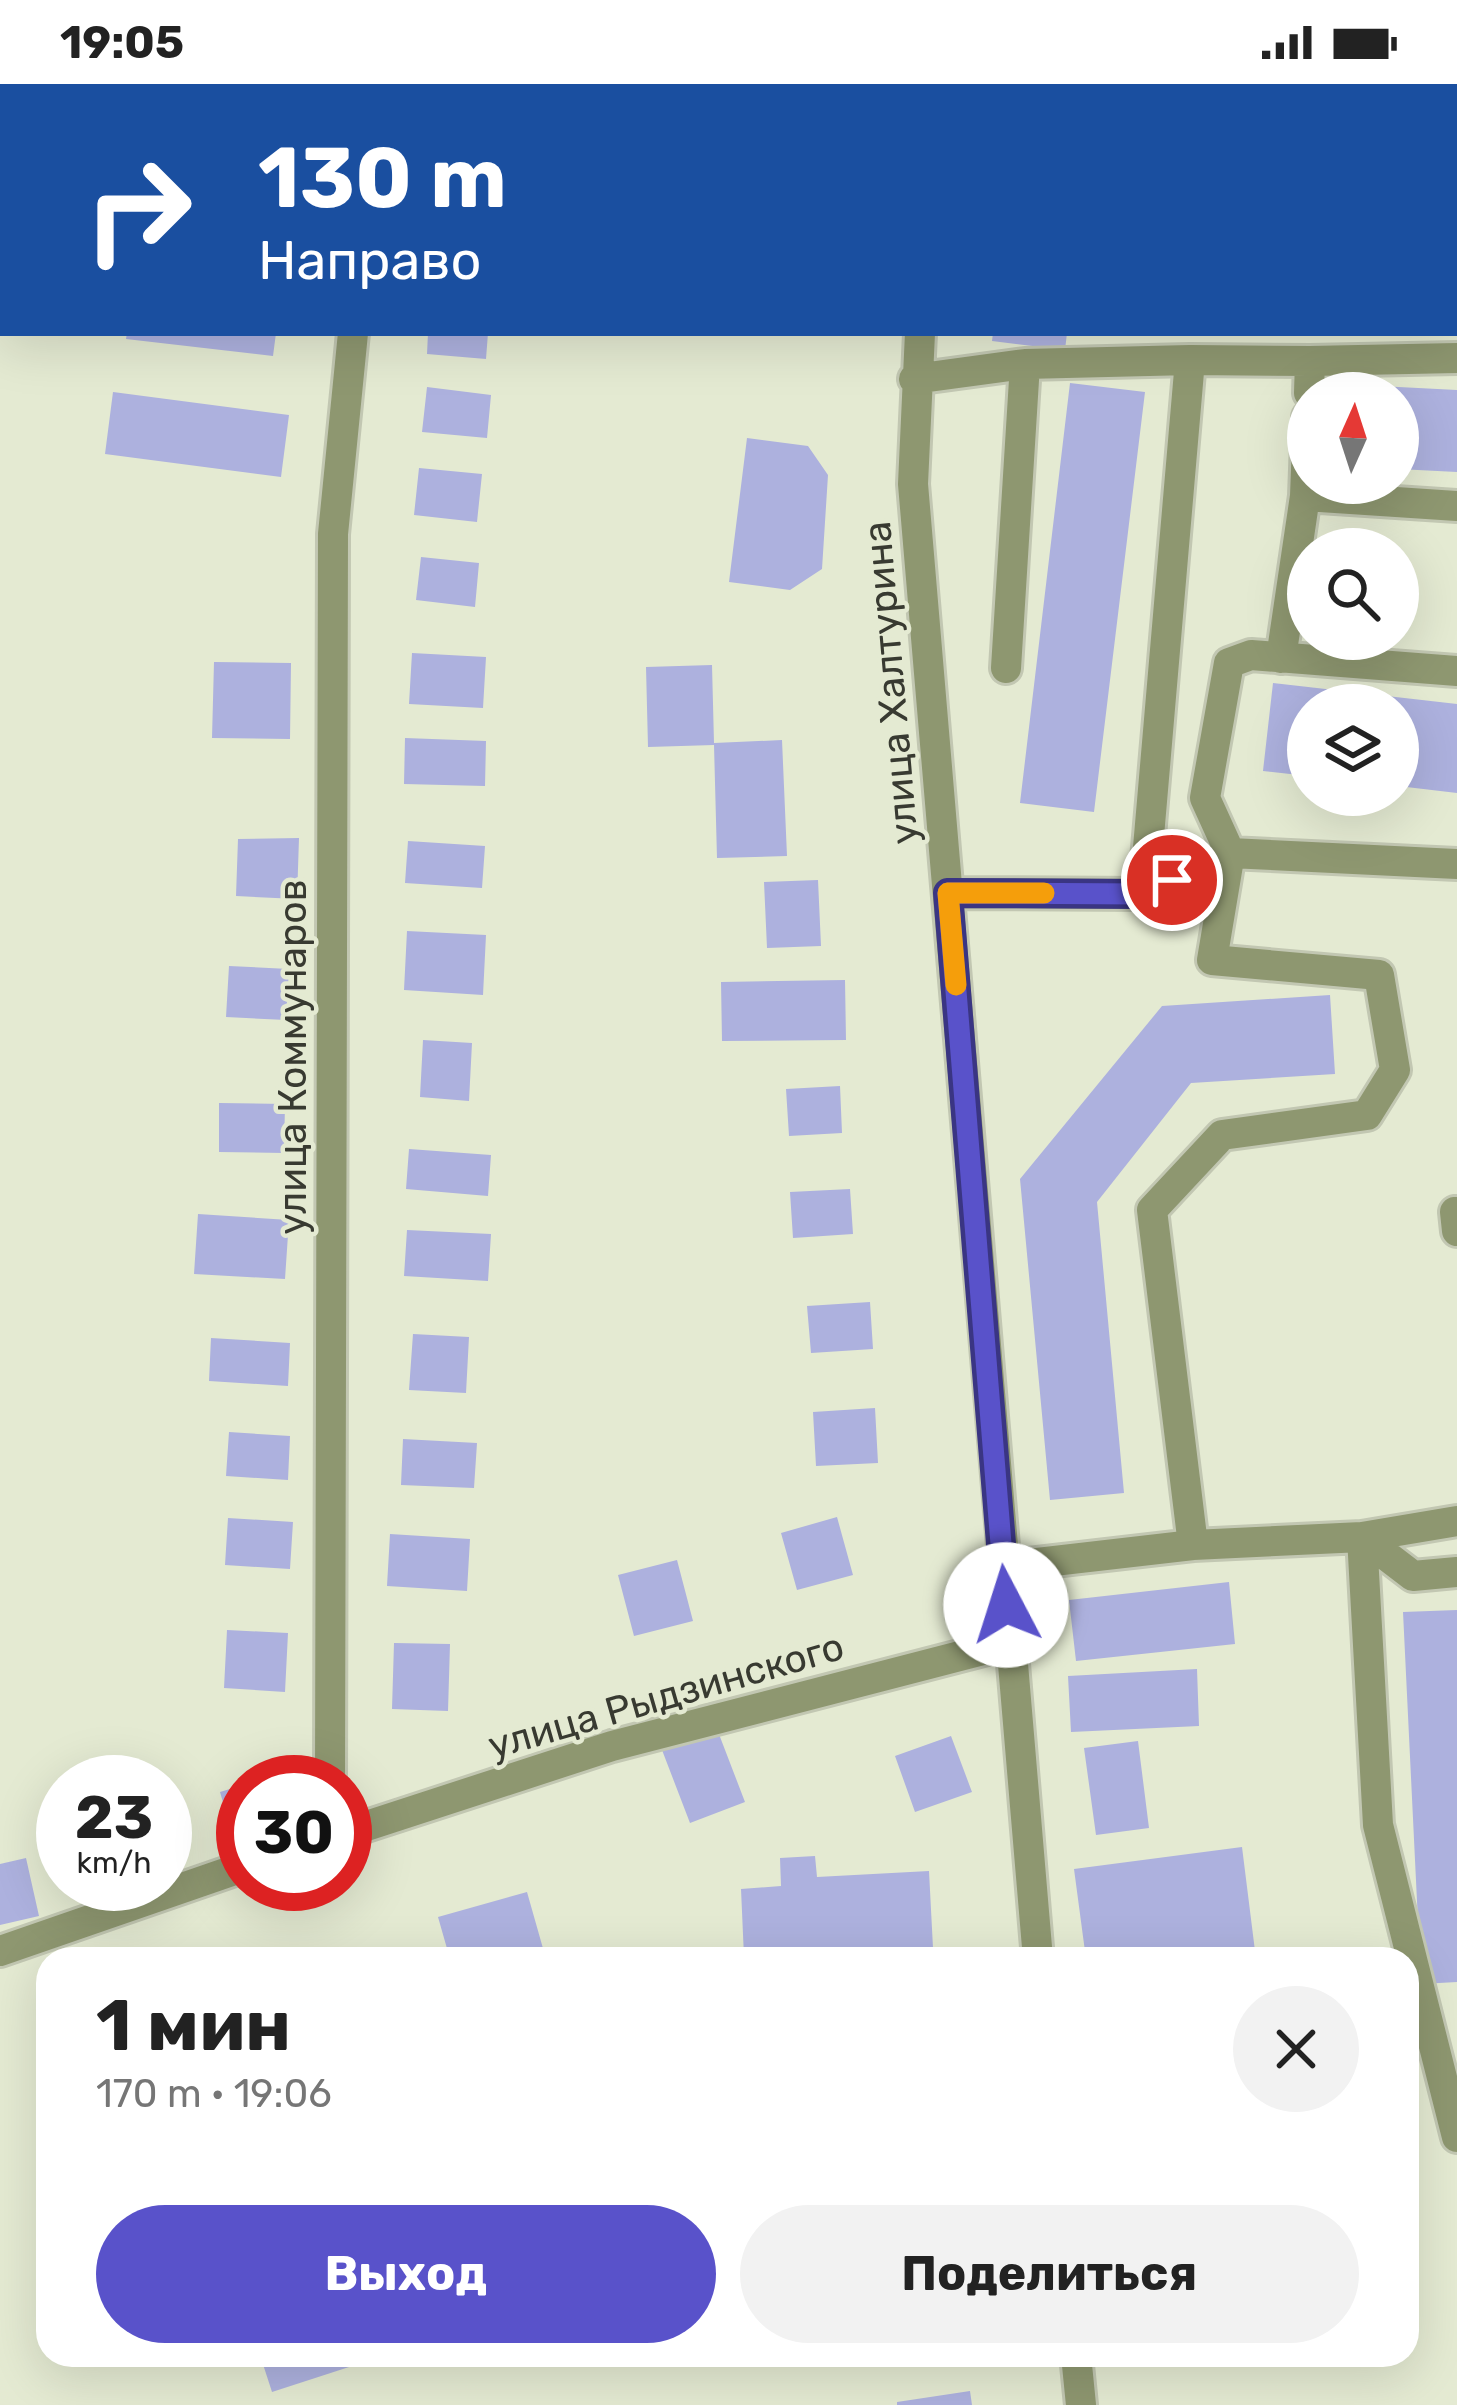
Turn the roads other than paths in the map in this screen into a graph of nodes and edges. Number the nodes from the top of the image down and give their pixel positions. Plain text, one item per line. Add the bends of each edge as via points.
1 (352, 336) edge
2 (920, 336) edge
3 (1079, 348) edge
4 (1457, 358) edge
5 (1190, 360) junction
6 (1310, 361) junction
7 (1025, 364) junction
8 (1310, 372) edge
9 (914, 379) junction
10 (1304, 504) edge
11 (1419, 504) edge
12 (1457, 506) edge
13 (1281, 658) junction
14 (1006, 668) dead end
15 (1457, 671) edge
16 (1230, 853) junction
17 (1457, 864) edge
18 (948, 893) junction
19 (1144, 894) junction
20 (1457, 1521) edge
21 (1362, 1537) junction
22 (1193, 1546) junction
23 (1002, 1567) junction
24 (1457, 1572) edge
25 (1010, 1643) junction
26 (330, 1755) edge
27 (372, 1824) edge
28 (216, 1876) edge
29 (1037, 1947) edge
30 (1409, 1947) edge
31 (0, 1952) edge
32 (1419, 1987) edge
33 (1457, 2137) edge
34 (1077, 2367) edge
35 (1081, 2405) edge

1 - 26 street, улица Коммунаров via 333,534
2 - 9 street, улица Халтурина
3 - 5 street
3 - 7 street
4 - 6 street
5 - 6 street
5 - 19 street
6 - 8 street
7 - 9 street
7 - 14 street
9 - 18 street, улица Халтурина via 913,484
10 - 13 street
11 - 12 street
13 - 15 street
13 - 16 street via 1229,663 1205,798
16 - 17 street
16 - 19 street
16 - 22 street via 1212,960 1379,975 1395,1070 1367,1114 1222,1135 1151,1210
18 - 19 street
18 - 23 street, улица Халтурина
20 - 21 street
21 - 22 street
21 - 24 street via 1413,1576
21 - 30 street via 1378,1825
22 - 23 street
23 - 25 street, улица Халтурина
25 - 27 street, улица Рыдзинского via 612,1746
25 - 29 street, улица Халтурина
28 - 31 street
32 - 33 street
34 - 35 street

